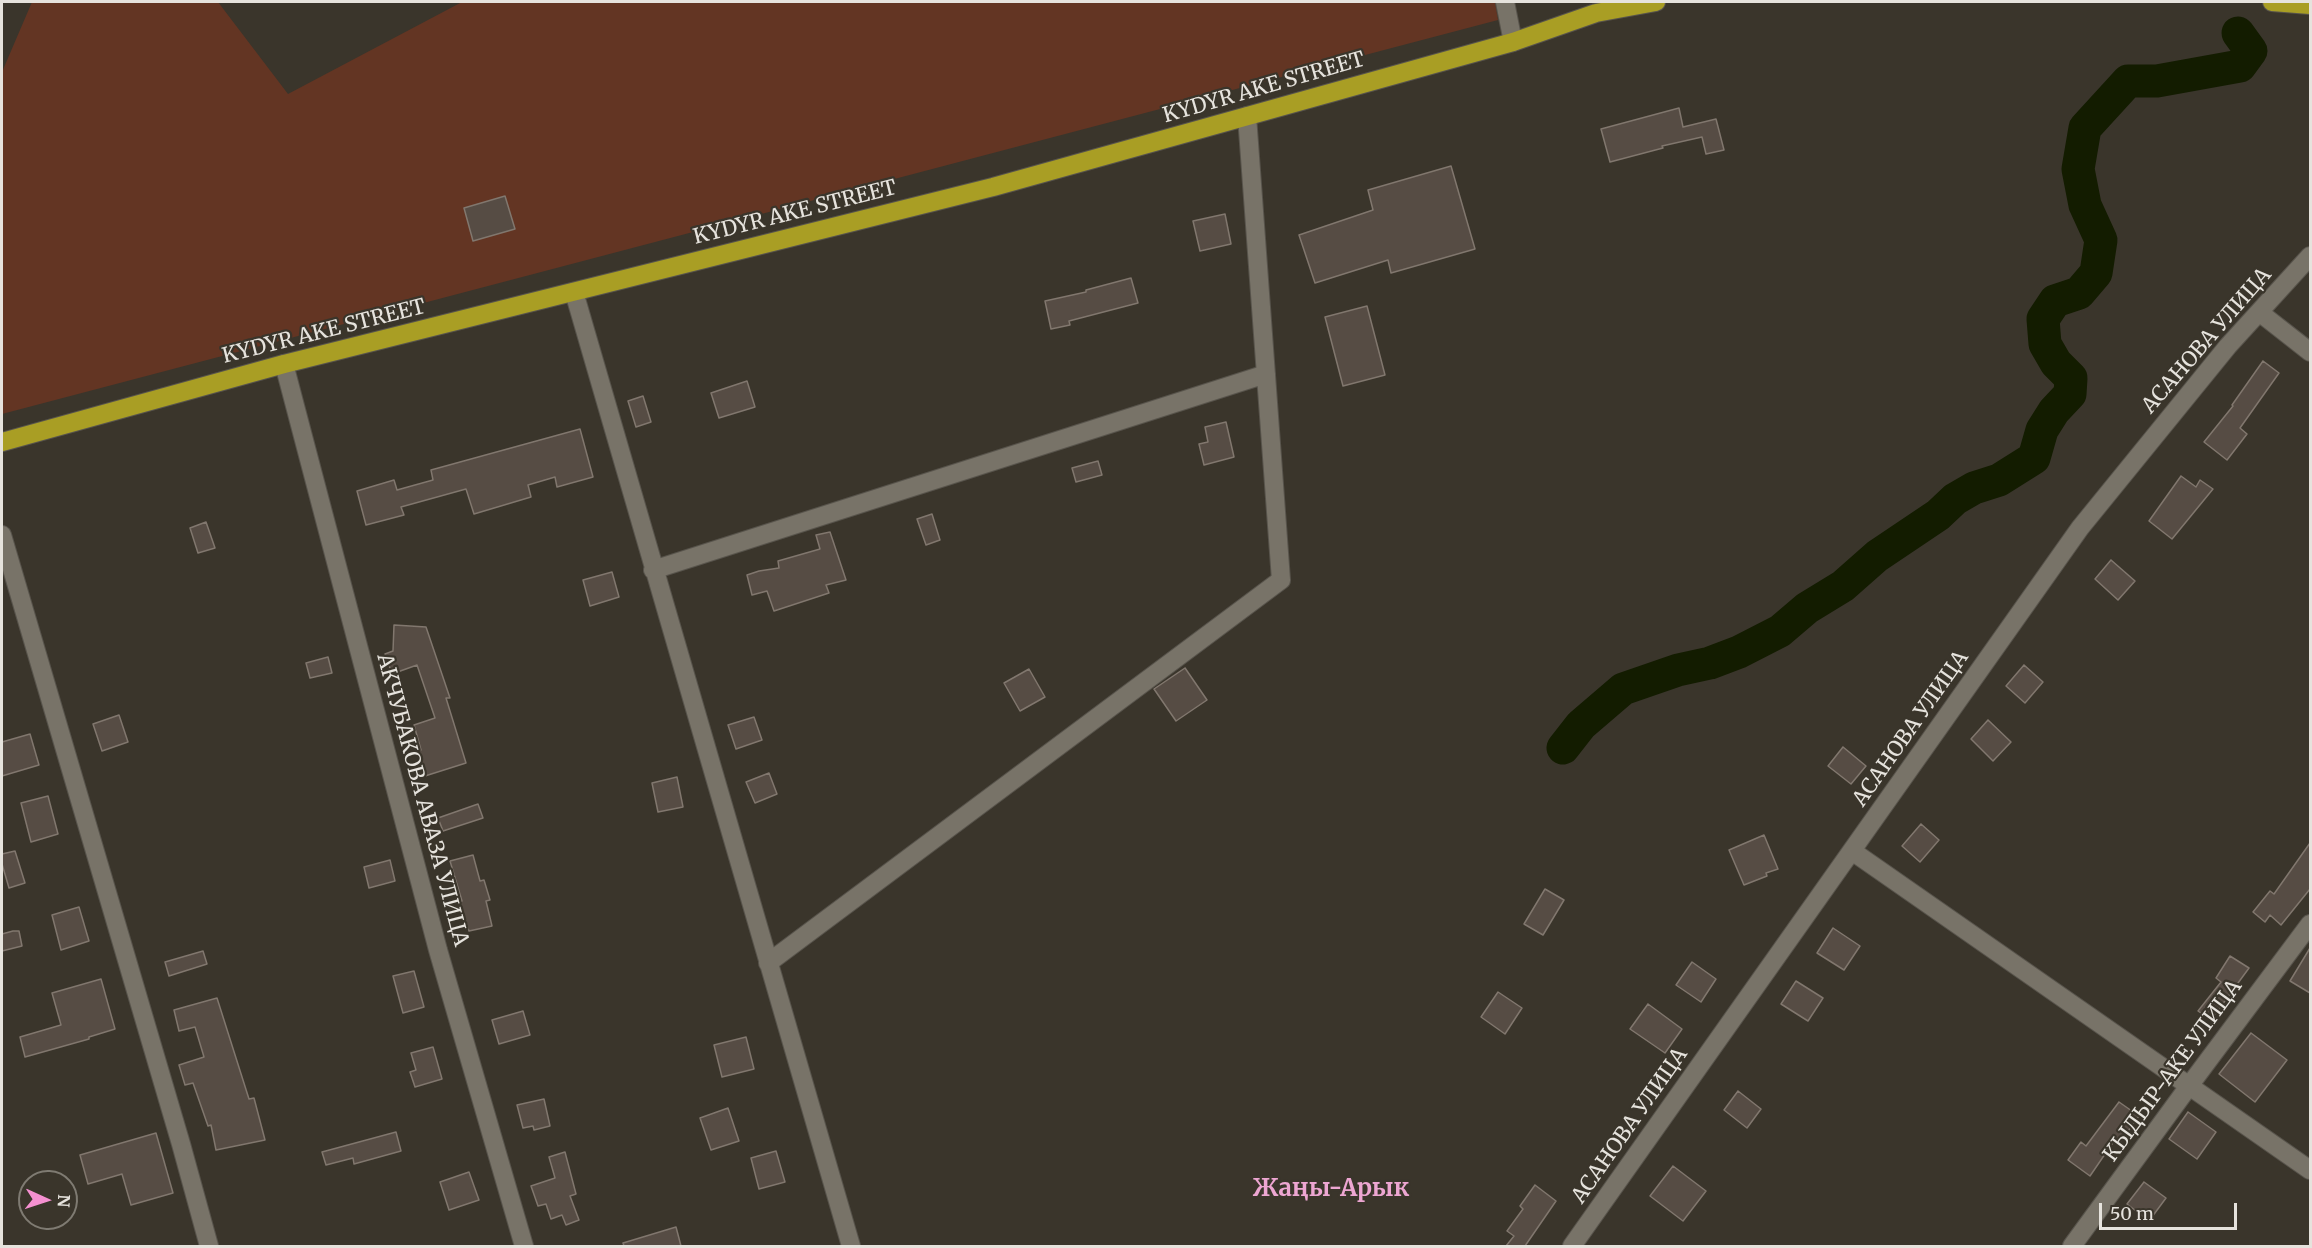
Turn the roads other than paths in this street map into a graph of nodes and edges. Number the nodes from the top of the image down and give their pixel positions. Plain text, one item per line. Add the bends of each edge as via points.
1 (1505, 2) edge
2 (1656, 2) edge
3 (2272, 2) edge
4 (2310, 5) edge
5 (1513, 42) junction
6 (1247, 116) junction
7 (2310, 256) edge
8 (574, 291) junction
9 (2259, 312) junction
10 (2310, 352) edge
11 (284, 364) junction
12 (1266, 375) junction
13 (2, 442) edge
14 (2, 535) edge
15 (653, 570) junction
16 (1852, 851) junction
17 (2310, 924) edge
18 (768, 963) junction
19 (2189, 1086) junction
20 (2310, 1170) edge
21 (209, 1246) edge
22 (524, 1246) edge
23 (851, 1246) edge
24 (1572, 1246) edge
25 (2072, 1246) edge

1 - 5 street
2 - 5 highway, KYDYR AKE STREET via 1596,13
3 - 4 highway
5 - 6 highway, KYDYR AKE STREET
6 - 8 highway, KYDYR AKE STREET via 993,187
6 - 12 street
7 - 9 street, АСАНОВА УЛИЦА
8 - 11 highway, KYDYR AKE STREET
8 - 15 street
9 - 10 street
9 - 16 street, АСАНОВА УЛИЦА via 2080,528
11 - 13 highway, KYDYR AKE STREET
11 - 22 street, АКЧУБАКОВА АВАЗА УЛИЦА via 438,950
12 - 15 street
12 - 18 street via 1281,580
14 - 21 street
15 - 18 street
16 - 19 street
16 - 24 street, АСАНОВА УЛИЦА
17 - 19 street, КЫДЫР-АКЕ УЛИЦА
18 - 23 street
19 - 20 street
19 - 25 street, КЫДЫР-АКЕ УЛИЦА

